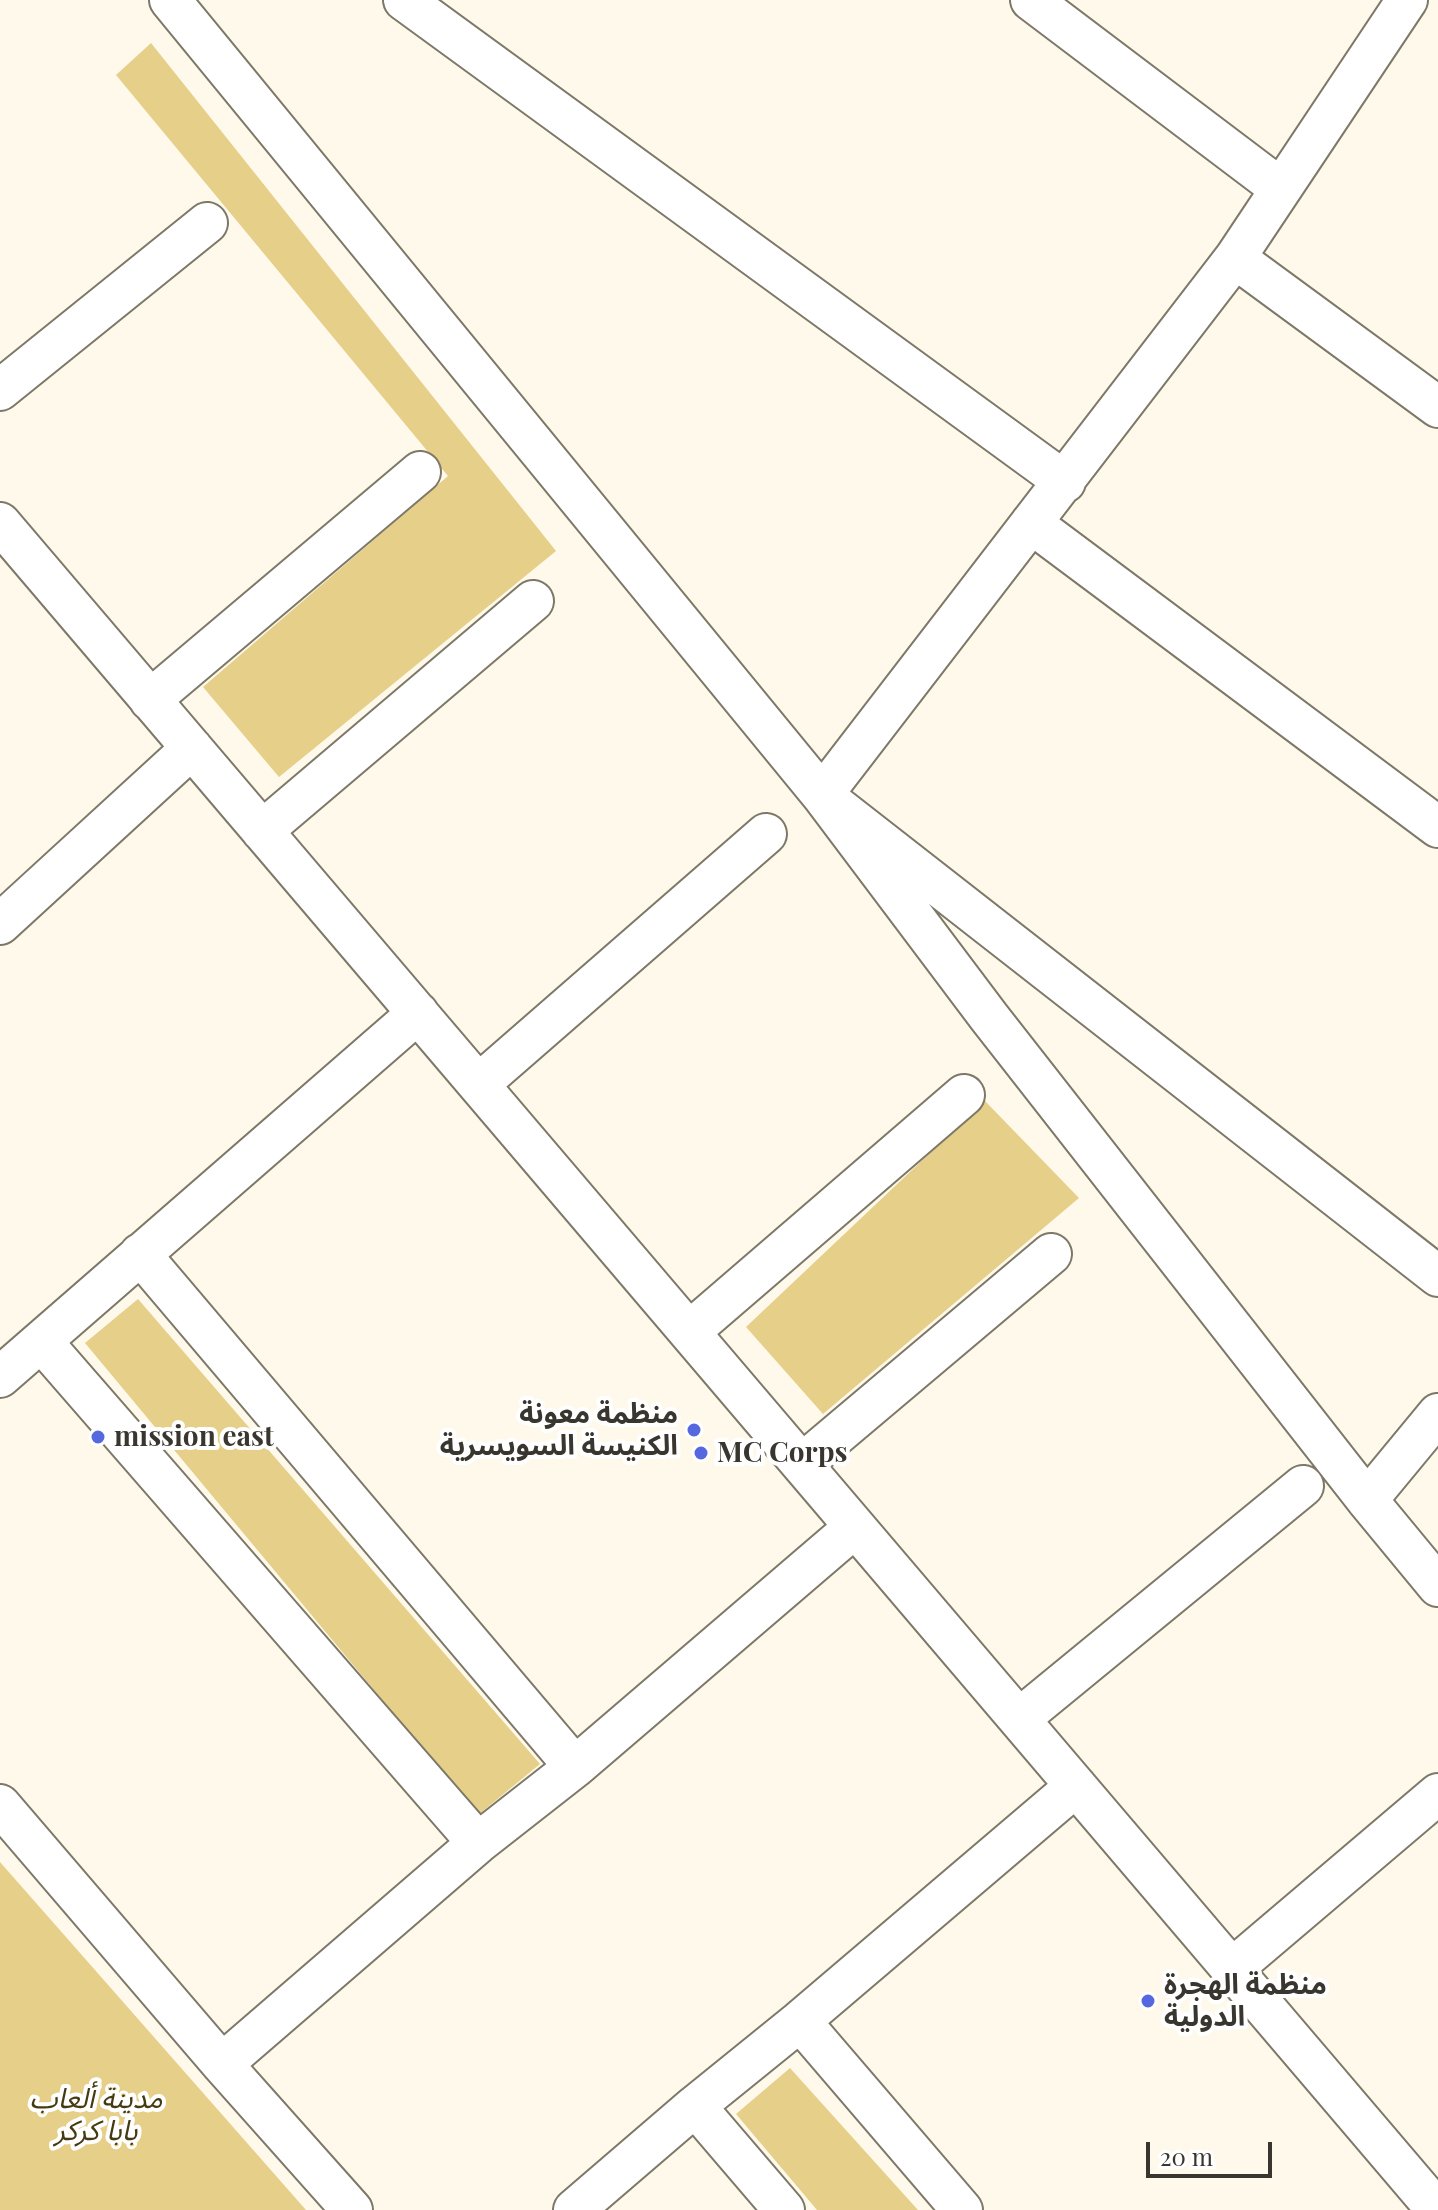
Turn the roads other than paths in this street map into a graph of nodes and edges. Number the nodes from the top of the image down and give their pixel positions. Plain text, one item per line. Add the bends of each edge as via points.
1 (170, 0) edge
2 (404, 0) edge
3 (1031, 0) edge
4 (1407, 0) edge
5 (1281, 189) junction
6 (207, 223) dead end
7 (1235, 258) junction
8 (0, 390) edge
9 (1438, 407) edge
10 (420, 472) dead end
11 (1065, 482) junction
12 (0, 523) edge
13 (1031, 523) junction
14 (533, 601) dead end
15 (150, 700) junction
16 (192, 748) junction
17 (822, 795) junction
18 (1438, 827) edge
19 (262, 831) junction
20 (766, 834) dead end
21 (0, 924) edge
22 (418, 1013) junction
23 (479, 1084) junction
24 (964, 1095) dead end
25 (140, 1254) junction
26 (1051, 1254) dead end
27 (1438, 1276) edge
28 (689, 1332) junction
29 (42, 1342) junction
30 (0, 1377) edge
31 (1438, 1414) edge
32 (802, 1464) junction
33 (1303, 1486) dead end
34 (1367, 1500) junction
35 (855, 1527) junction
36 (1438, 1586) edge
37 (1019, 1719) junction
38 (575, 1767) junction
39 (1076, 1786) junction
40 (1438, 1794) edge
41 (0, 1805) edge
42 (478, 1843) junction
43 (1232, 1969) junction
44 (800, 2021) junction
45 (222, 2064) junction
46 (695, 2106) junction
47 (352, 2210) edge
48 (574, 2210) edge
49 (784, 2210) edge
50 (962, 2210) edge
51 (1437, 2210) edge

1 - 17 street
2 - 11 street
3 - 5 street
4 - 5 street
5 - 7 street
6 - 8 street
7 - 9 street
7 - 11 street
10 - 15 street
11 - 13 street
12 - 15 street
13 - 17 street
13 - 18 street
14 - 19 street
15 - 16 street
16 - 19 street
16 - 21 street
17 - 27 street
17 - 34 street
19 - 22 street
20 - 23 street
22 - 23 street
22 - 25 street
23 - 28 street
24 - 28 street
25 - 29 street
25 - 38 street
26 - 32 street
28 - 32 street
29 - 30 street
29 - 42 street
31 - 34 street
32 - 35 street
33 - 37 street
34 - 36 street
35 - 37 street
35 - 38 street
37 - 39 street
38 - 42 street
39 - 43 street
39 - 44 street
40 - 43 street
41 - 45 street
42 - 45 street
43 - 51 street
44 - 46 street
44 - 50 street
45 - 47 street
46 - 48 street
46 - 49 street

